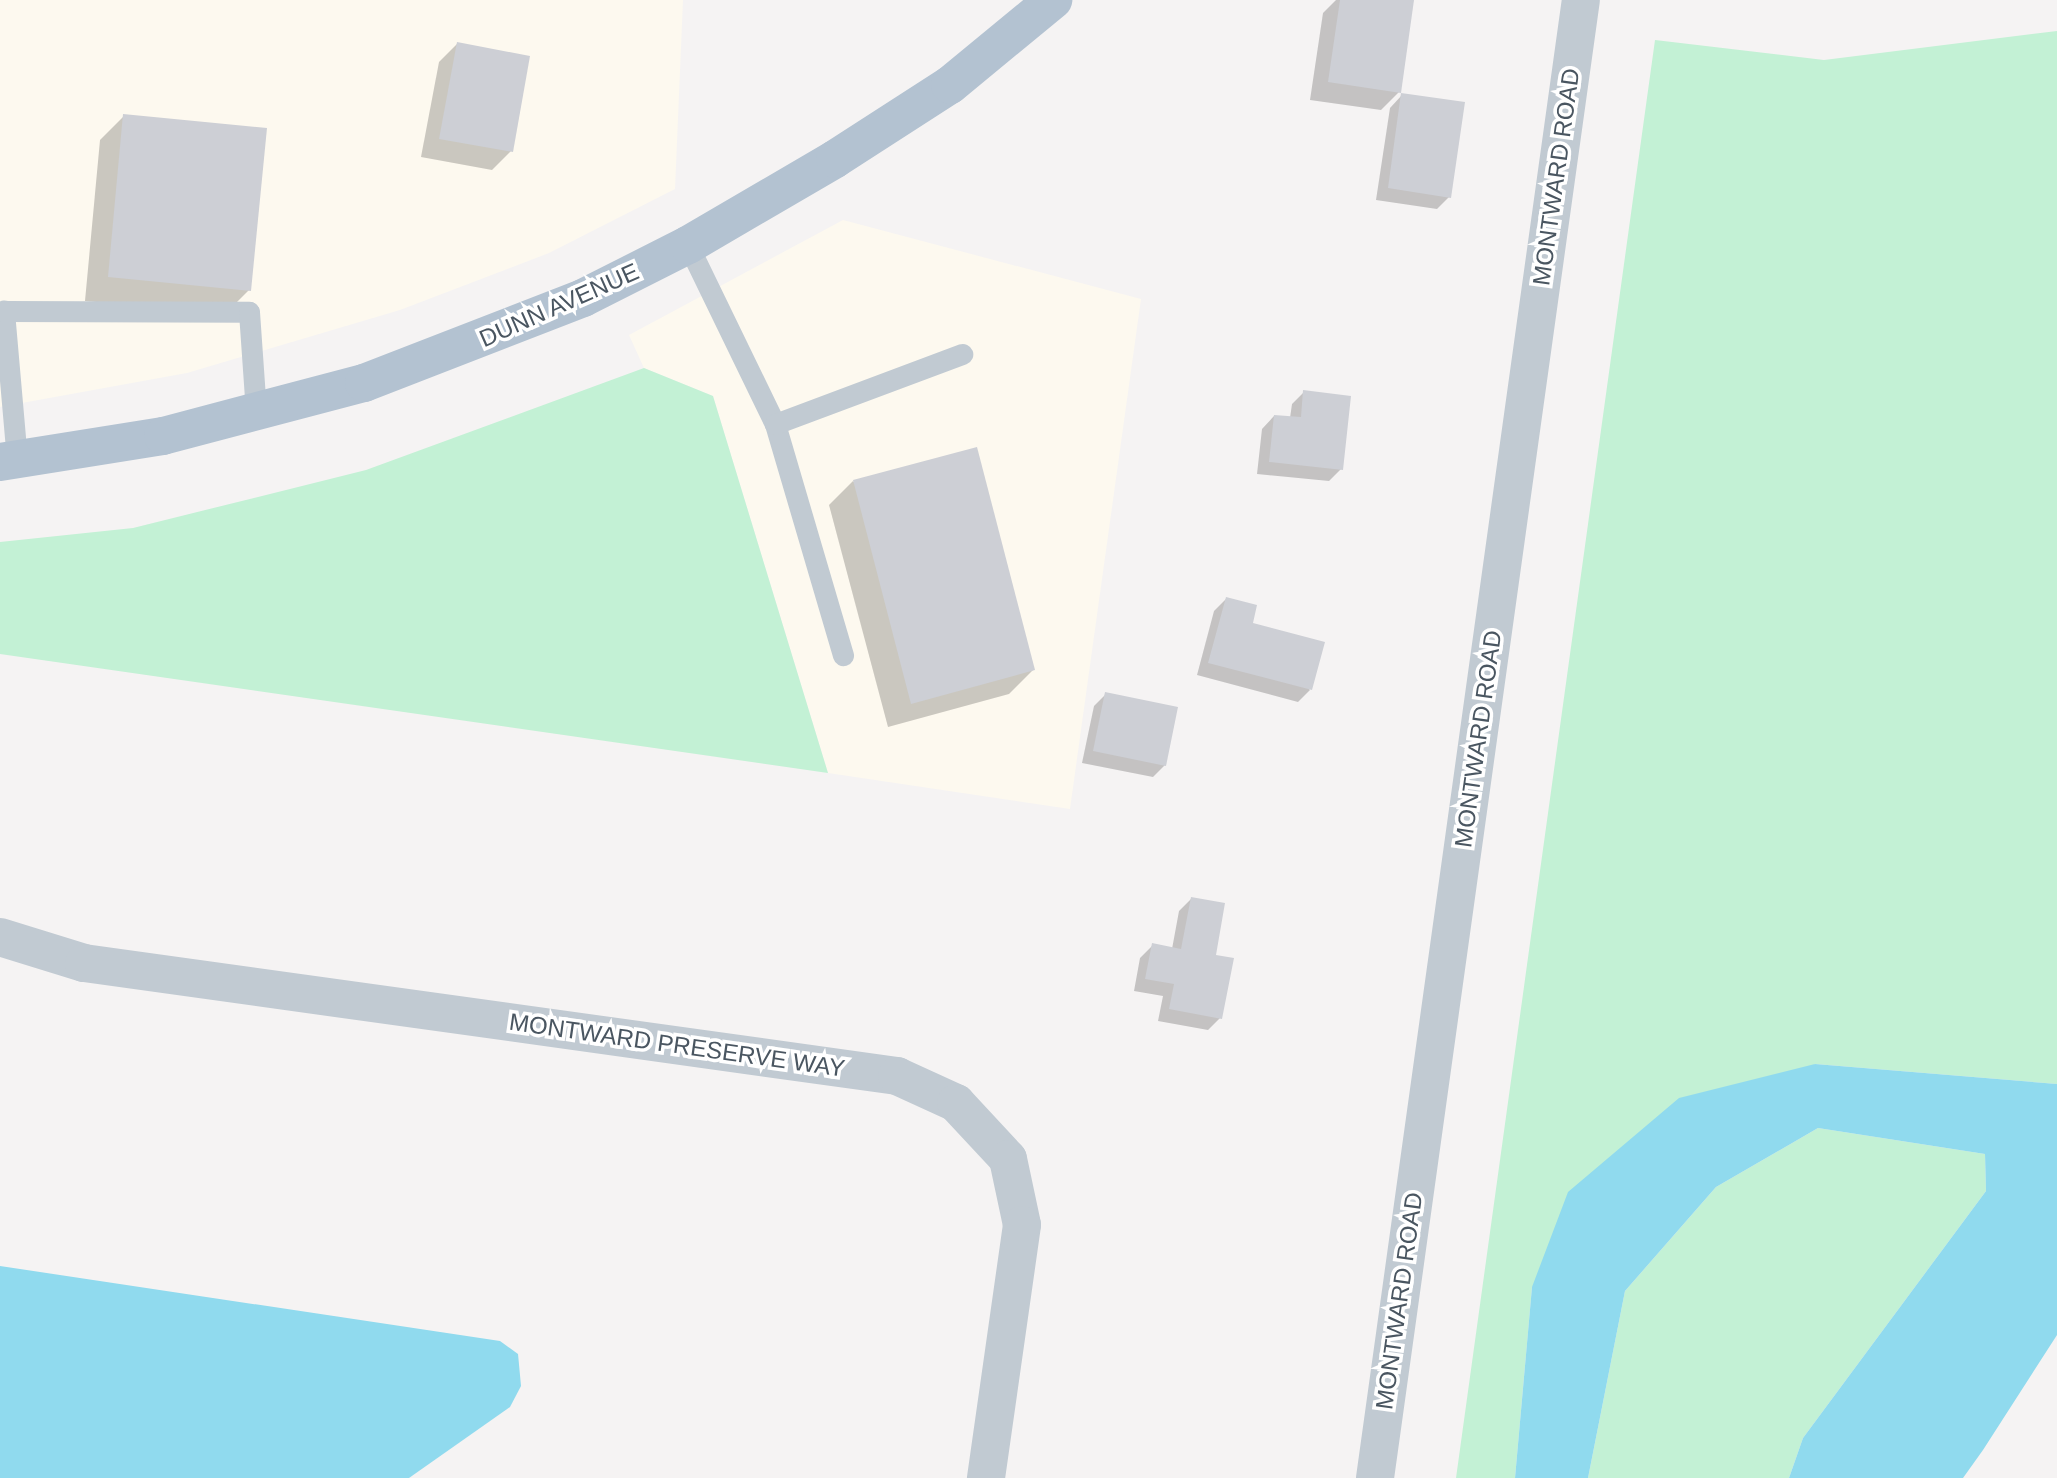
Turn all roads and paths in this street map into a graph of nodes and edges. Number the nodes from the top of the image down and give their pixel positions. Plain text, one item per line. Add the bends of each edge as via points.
1 (1053, 0) edge
2 (1581, 0) edge
3 (688, 245) junction
4 (962, 354) dead end
5 (256, 412) junction
6 (775, 424) junction
7 (9, 461) edge
8 (843, 655) dead end
9 (0, 937) edge
10 (986, 1478) edge
11 (1375, 1478) edge

1 - 3 main road, DUNN AVENUE via 950,85
2 - 11 street, MONTWARD ROAD
3 - 5 main road, DUNN AVENUE via 583,298 477,341 364,383
3 - 6 lane
4 - 6 lane
5 - 7 main road, DUNN AVENUE via 163,436
5 - 7 lane via 249,312 4,311
6 - 8 lane
9 - 10 street, MONTWARD PRESERVE WAY via 84,963 897,1076 956,1103 1008,1159 1022,1225

